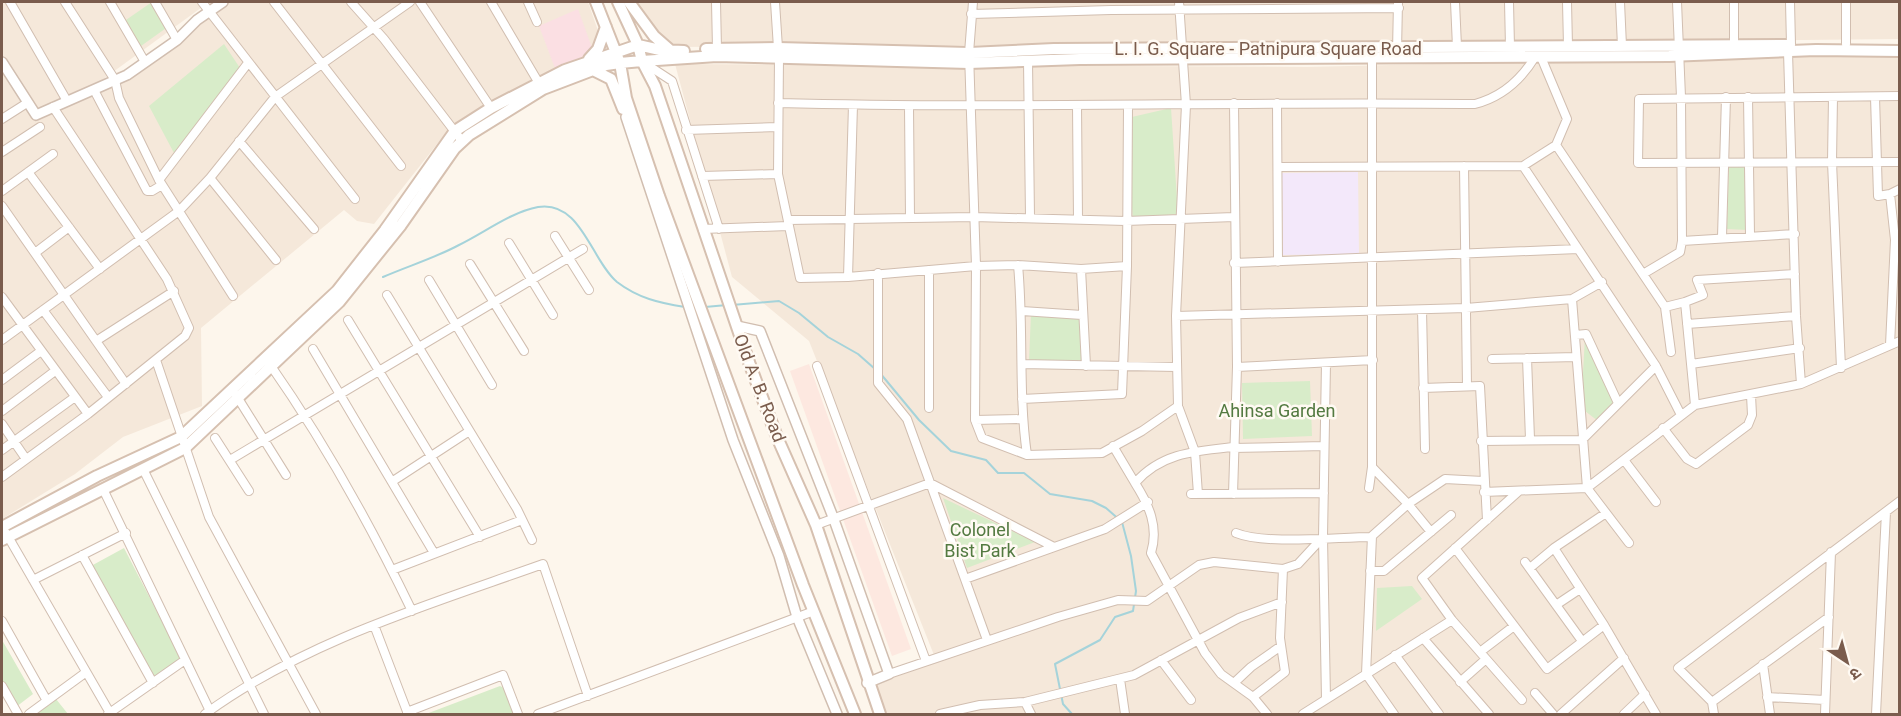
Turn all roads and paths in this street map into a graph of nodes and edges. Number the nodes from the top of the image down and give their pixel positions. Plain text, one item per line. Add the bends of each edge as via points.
1 (10, 2) edge
2 (65, 2) edge
3 (110, 2) edge
4 (155, 2) edge
5 (202, 2) edge
6 (223, 2) edge
7 (274, 2) edge
8 (351, 2) edge
9 (410, 2) edge
10 (420, 2) edge
11 (491, 2) edge
12 (528, 2) edge
13 (596, 2) edge
14 (618, 2) edge
15 (629, 2) edge
16 (716, 2) edge
17 (775, 2) edge
18 (973, 2) edge
19 (1179, 2) edge
20 (1455, 2) edge
21 (1509, 2) edge
22 (1567, 2) edge
23 (1620, 2) edge
24 (1677, 2) edge
25 (1734, 2) edge
26 (1790, 2) edge
27 (1846, 2) edge
28 (1398, 5) edge
29 (1111, 6) edge
30 (208, 11) junction
31 (1179, 11) junction
32 (971, 14) junction
33 (537, 22) dead end
34 (606, 27) junction
35 (372, 29) junction
36 (177, 39) junction
37 (1846, 44) junction
38 (1899, 44) edge
39 (638, 45) junction
40 (1734, 45) junction
41 (1568, 46) junction
42 (1622, 46) junction
43 (1456, 47) junction
44 (1510, 47) junction
45 (1790, 48) junction
46 (717, 49) junction
47 (670, 50) junction
48 (616, 51) junction
49 (1679, 51) junction
50 (1899, 51) edge
51 (778, 52) junction
52 (1372, 52) junction
53 (1397, 52) junction
54 (1182, 54) junction
55 (1538, 57) junction
56 (969, 58) junction
57 (322, 61) junction
58 (642, 61) junction
59 (1028, 61) junction
60 (145, 62) junction
61 (248, 63) junction
62 (620, 63) junction
63 (2, 66) edge
64 (590, 66) junction
65 (115, 80) junction
66 (541, 86) junction
67 (94, 90) junction
68 (1899, 96) edge
69 (275, 97) junction
70 (1681, 97) junction
71 (1726, 97) junction
72 (1748, 97) junction
73 (1833, 97) junction
74 (1875, 97) junction
75 (1791, 98) junction
76 (67, 101) junction
77 (1371, 102) junction
78 (27, 103) junction
79 (778, 103) junction
80 (1234, 103) junction
81 (1277, 103) junction
82 (853, 105) junction
83 (1077, 105) junction
84 (1186, 105) junction
85 (971, 106) junction
86 (1029, 106) junction
87 (1128, 106) junction
88 (53, 107) junction
89 (909, 107) junction
90 (490, 108) junction
91 (629, 116) junction
92 (2, 119) edge
93 (777, 127) junction
94 (40, 128) dead end
95 (686, 130) junction
96 (455, 131) junction
97 (239, 141) junction
98 (462, 141) junction
99 (1556, 145) junction
100 (2, 152) edge
101 (53, 154) dead end
102 (1725, 162) junction
103 (1791, 162) junction
104 (1832, 162) junction
105 (1877, 162) junction
106 (1899, 162) edge
107 (1681, 163) junction
108 (1749, 163) junction
109 (401, 166) dead end
110 (1464, 166) junction
111 (1523, 166) junction
112 (1278, 167) junction
113 (1372, 167) junction
114 (28, 172) junction
115 (778, 174) junction
116 (702, 176) junction
117 (210, 178) junction
118 (160, 182) junction
119 (1899, 189) edge
120 (2, 191) edge
121 (1890, 194) junction
122 (355, 199) dead end
123 (2, 206) edge
124 (179, 211) junction
125 (974, 216) junction
126 (1029, 217) junction
127 (1234, 217) junction
128 (910, 218) junction
129 (1078, 219) junction
130 (1179, 219) junction
131 (849, 220) junction
132 (1126, 221) junction
133 (788, 223) junction
134 (69, 227) junction
135 (314, 229) dead end
136 (703, 229) junction
137 (719, 229) junction
138 (1795, 234) junction
139 (1750, 235) junction
140 (555, 236) dead end
141 (1722, 237) junction
142 (141, 239) junction
143 (1682, 241) junction
144 (509, 243) dead end
145 (583, 249) dead end
146 (1578, 249) junction
147 (35, 253) junction
148 (1465, 255) junction
149 (568, 259) junction
150 (1371, 259) junction
151 (276, 260) dead end
152 (1278, 262) junction
153 (1234, 263) junction
154 (470, 264) dead end
155 (1018, 265) junction
156 (976, 266) junction
157 (1127, 266) junction
158 (100, 268) junction
159 (1081, 269) junction
160 (928, 270) junction
161 (878, 273) junction
162 (1643, 274) junction
163 (1795, 274) junction
164 (848, 278) junction
165 (429, 280) dead end
166 (532, 280) junction
167 (1602, 282) junction
168 (590, 290) dead end
169 (174, 291) junction
170 (64, 295) junction
171 (233, 296) dead end
172 (387, 296) dead end
173 (2, 297) edge
174 (336, 299) junction
175 (1572, 299) junction
176 (494, 302) junction
177 (1685, 302) junction
178 (1665, 307) junction
179 (1466, 308) junction
180 (43, 310) junction
181 (1422, 310) junction
182 (1022, 311) junction
183 (1370, 312) junction
184 (553, 315) dead end
185 (1082, 315) junction
186 (1234, 315) junction
187 (1176, 316) junction
188 (1796, 316) junction
189 (348, 320) dead end
190 (1687, 324) junction
191 (22, 325) junction
192 (455, 325) junction
193 (736, 326) junction
194 (704, 334) junction
195 (1575, 335) junction
196 (2, 340) edge
197 (96, 341) junction
198 (1899, 341) edge
199 (1890, 345) junction
200 (417, 348) junction
201 (1800, 348) junction
202 (313, 349) dead end
203 (41, 351) junction
204 (524, 351) dead end
205 (1671, 352) dead end
206 (1576, 357) junction
207 (1527, 358) junction
208 (1492, 359) dead end
209 (156, 360) junction
210 (1373, 360) junction
211 (269, 363) junction
212 (1326, 363) junction
213 (1022, 364) junction
214 (1691, 364) junction
215 (1125, 365) junction
216 (817, 366) dead end
217 (1086, 366) junction
218 (1656, 366) junction
219 (1176, 367) junction
220 (1236, 367) junction
221 (1840, 368) junction
222 (56, 371) junction
223 (379, 372) junction
224 (2, 380) edge
225 (126, 384) junction
226 (1801, 384) junction
227 (492, 385) dead end
228 (1467, 386) junction
229 (1423, 388) junction
230 (341, 393) junction
231 (236, 394) junction
232 (1751, 395) junction
233 (75, 397) junction
234 (108, 397) junction
235 (1022, 399) junction
236 (1618, 403) junction
237 (1695, 405) junction
238 (1178, 406) junction
239 (929, 408) dead end
240 (2, 411) edge
241 (88, 414) junction
242 (1681, 415) junction
243 (304, 416) junction
244 (1022, 419) junction
245 (975, 420) junction
246 (2, 424) edge
247 (1663, 428) junction
248 (468, 432) junction
249 (215, 438) dead end
250 (1530, 439) junction
251 (265, 440) junction
252 (1582, 440) junction
253 (13, 441) junction
254 (1481, 441) junction
255 (183, 442) junction
256 (1113, 446) junction
257 (1324, 446) junction
258 (1233, 448) junction
259 (1425, 449) dead end
260 (2, 450) edge
261 (1195, 452) junction
262 (1027, 455) junction
263 (429, 457) junction
264 (26, 459) junction
265 (230, 460) junction
266 (1624, 460) junction
267 (1372, 467) junction
268 (143, 469) junction
269 (286, 475) dead end
270 (97, 476) junction
271 (2, 477) edge
272 (393, 481) junction
273 (1483, 481) junction
274 (930, 483) junction
275 (1135, 483) junction
276 (1370, 488) dead end
277 (1587, 488) junction
278 (103, 489) junction
279 (249, 491) dead end
280 (1519, 491) junction
281 (1484, 492) junction
282 (1324, 493) junction
283 (1233, 494) junction
284 (1899, 501) edge
285 (1148, 502) junction
286 (1656, 502) dead end
287 (867, 504) junction
288 (1408, 504) junction
289 (1886, 512) junction
290 (1606, 513) junction
291 (1451, 515) dead end
292 (834, 516) junction
293 (522, 520) junction
294 (1487, 520) junction
295 (816, 525) junction
296 (1431, 532) junction
297 (126, 533) junction
298 (1236, 533) dead end
299 (4, 534) edge
300 (480, 537) junction
301 (1323, 537) junction
302 (1372, 537) junction
303 (532, 540) dead end
304 (1629, 543) dead end
305 (1054, 547) junction
306 (1455, 548) junction
307 (1554, 548) junction
308 (1831, 552) junction
309 (434, 553) junction
310 (82, 555) junction
311 (1283, 569) junction
312 (392, 570) junction
313 (1370, 571) junction
314 (965, 579) junction
315 (33, 580) junction
316 (1167, 585) junction
317 (1580, 589) junction
318 (1282, 602) junction
319 (1556, 605) junction
320 (412, 611) junction
321 (814, 611) junction
322 (1829, 616) junction
323 (797, 617) junction
324 (1452, 620) junction
325 (2, 621) edge
326 (1604, 625) junction
327 (374, 626) junction
328 (1514, 626) junction
329 (1423, 638) junction
330 (1198, 639) junction
331 (987, 640) junction
332 (1582, 641) junction
333 (1281, 646) junction
334 (1479, 652) junction
335 (1395, 656) junction
336 (1623, 658) junction
337 (1486, 659) junction
338 (185, 660) junction
339 (1161, 660) junction
340 (926, 661) junction
341 (288, 664) junction
342 (1763, 664) junction
343 (85, 673) junction
344 (889, 674) junction
345 (1366, 674) junction
346 (1120, 679) junction
347 (1460, 682) junction
348 (153, 683) junction
349 (867, 683) junction
350 (1234, 683) junction
351 (2, 686) edge
352 (249, 686) junction
353 (1535, 693) dead end
354 (1645, 694) junction
355 (588, 696) junction
356 (1253, 697) junction
357 (1767, 697) junction
358 (1326, 699) junction
359 (1191, 700) dead end
360 (1522, 700) dead end
361 (1825, 700) junction
362 (47, 701) junction
363 (1024, 702) junction
364 (1712, 702) junction
365 (208, 713) edge
366 (407, 713) edge
367 (18, 714) edge
368 (29, 714) edge
369 (109, 714) edge
370 (264, 714) edge
371 (316, 714) edge
372 (518, 714) edge
373 (538, 714) edge
374 (837, 714) edge
375 (855, 714) edge
376 (880, 714) edge
377 (940, 714) edge
378 (1031, 714) edge
379 (1125, 714) edge
380 (1267, 714) edge
381 (1304, 714) edge
382 (1394, 714) edge
383 (1439, 714) edge
384 (1489, 714) edge
385 (1553, 714) edge
386 (1561, 714) edge
387 (1624, 714) edge
388 (1656, 714) edge
389 (1714, 714) edge
390 (1770, 714) edge
391 (1825, 714) edge
392 (1876, 714) edge

1 - 76 street
2 - 65 street
3 - 60 street
4 - 36 street
5 - 30 street
6 - 30 street
7 - 57 street
8 - 35 street
9 - 35 street
10 - 90 street
11 - 66 street
12 - 33 street
13 - 34 main road
14 - 39 main road
15 - 47 main road via 654,36
16 - 46 street
17 - 51 street
18 - 32 street
19 - 31 street
20 - 43 street
21 - 44 street
22 - 41 street
23 - 42 street
24 - 49 street
25 - 40 street
26 - 45 street
27 - 37 street
28 - 31 street
28 - 53 street
29 - 31 street
29 - 32 street
30 - 36 street
30 - 61 street
31 - 54 street
32 - 56 street
34 - 48 main road
34 - 64 main road
35 - 57 street
35 - 96 street
36 - 60 street
37 - 38 main road, L. I. G. Square - Patnipura Square Road
37 - 45 main road, L. I. G. Square - Patnipura Square Road
39 - 47 main road, L. I. G. Square - Patnipura Square Road
39 - 48 main road
39 - 58 main road, Old A. B. Road
40 - 45 main road, L. I. G. Square - Patnipura Square Road
40 - 49 main road, L. I. G. Square - Patnipura Square Road
41 - 42 main road, L. I. G. Square - Patnipura Square Road
41 - 44 main road, L. I. G. Square - Patnipura Square Road
42 - 49 main road, L. I. G. Square - Patnipura Square Road
43 - 44 main road, L. I. G. Square - Patnipura Square Road
43 - 53 main road, L. I. G. Square - Patnipura Square Road
45 - 49 main road, L. I. G. Square - Patnipura Square Road
45 - 50 main road, L. I. G. Square - Patnipura Square Road
45 - 75 street
46 - 47 main road, L. I. G. Square - Patnipura Square Road
46 - 51 main road, L. I. G. Square - Patnipura Square Road
48 - 62 main road, Old A. B. Road
48 - 64 main road
49 - 55 main road, L. I. G. Square - Patnipura Square Road
49 - 70 street
51 - 56 main road, L. I. G. Square - Patnipura Square Road
51 - 58 main road, L. I. G. Square - Patnipura Square Road
51 - 79 street
52 - 53 main road, L. I. G. Square - Patnipura Square Road
52 - 54 main road, L. I. G. Square - Patnipura Square Road
52 - 77 street
53 - 55 main road, L. I. G. Square - Patnipura Square Road
54 - 56 main road, L. I. G. Square - Patnipura Square Road via 1054,49
54 - 59 main road, L. I. G. Square - Patnipura Square Road
54 - 84 street
55 - 77 street via 1506,90 1475,104
55 - 99 street via 1567,119
56 - 59 main road, L. I. G. Square - Patnipura Square Road
56 - 85 street
57 - 69 street
57 - 109 street
58 - 62 main road, L. I. G. Square - Patnipura Square Road
58 - 95 street via 672,81
58 - 136 main road, Old A. B. Road via 655,86
59 - 86 street
60 - 65 street
61 - 69 street
61 - 118 street
62 - 64 main road, L. I. G. Square - Patnipura Square Road
62 - 91 main road, Old A. B. Road
63 - 78 street
64 - 66 main road
64 - 91 main road via 611,79
65 - 67 street
65 - 118 street via 119,98
66 - 90 main road
66 - 98 main road
67 - 76 street
67 - 118 street via 147,191
68 - 74 street
69 - 97 street
69 - 122 street
70 - 71 street
70 - 107 street
70 - 107 street via 1639,99 1638,163
71 - 72 street
71 - 102 street
72 - 75 street
72 - 108 street
73 - 74 street
73 - 75 street
73 - 104 street
74 - 105 street
75 - 103 street
76 - 88 street
77 - 81 street
77 - 113 street
78 - 88 street via 36,114
78 - 92 street
79 - 82 street
79 - 93 street
80 - 81 street
80 - 84 street
80 - 127 street
81 - 112 street
82 - 89 street
82 - 131 street
83 - 86 street
83 - 87 street
83 - 129 street
84 - 87 street
84 - 130 street
85 - 86 street
85 - 89 street
85 - 125 street
86 - 126 street
87 - 132 street
88 - 142 street
89 - 128 street
90 - 96 main road
91 - 194 main road, Old A. B. Road
93 - 95 street
93 - 115 street
94 - 100 street
95 - 116 street
96 - 98 street
96 - 174 main road
97 - 117 street
97 - 135 street
98 - 174 main road
99 - 111 street
99 - 162 street
101 - 114 street
102 - 107 street
102 - 108 street
102 - 141 street
103 - 104 street
103 - 108 street
103 - 138 street
104 - 105 street
104 - 221 street
105 - 106 street
105 - 121 street via 1878,196
107 - 143 street
108 - 139 street
110 - 111 street
110 - 113 street
110 - 148 street
111 - 146 street
112 - 113 street
112 - 152 street
113 - 150 street
114 - 120 street
114 - 134 street
115 - 116 street
115 - 133 street
116 - 137 street
117 - 124 street
117 - 151 street
118 - 124 street
119 - 121 street
121 - 199 street via 1895,240
123 - 147 street
124 - 142 street
124 - 171 street
125 - 126 street
125 - 128 street
125 - 156 street
126 - 129 street
127 - 130 street
127 - 153 street
128 - 131 street
129 - 132 street
130 - 132 street
130 - 187 street
131 - 133 street
131 - 164 street
132 - 157 street
133 - 137 street
133 - 164 street via 800,278
134 - 147 street
134 - 158 street
136 - 137 street
136 - 193 main road, Old A. B. Road
138 - 139 street
138 - 163 street
139 - 141 street
140 - 149 street
141 - 143 street
142 - 158 street
142 - 169 street
143 - 162 street via 1680,252
144 - 166 street
145 - 149 street
146 - 148 street
146 - 167 street
147 - 170 street
148 - 150 street
148 - 179 street
149 - 166 street
149 - 168 street
150 - 152 street
150 - 183 street
152 - 153 street
153 - 186 street
154 - 176 street
155 - 156 street
155 - 159 street
155 - 182 street
156 - 160 street
156 - 245 street
157 - 159 street
157 - 215 street
158 - 170 street
159 - 185 street
160 - 161 street
160 - 239 street
161 - 164 street
161 - 274 street via 878,383 907,418
162 - 178 street
163 - 177 street via 1697,280 1702,295
163 - 188 street
165 - 192 street
166 - 176 street
166 - 184 street
167 - 175 street
167 - 218 street
169 - 197 street
169 - 209 street via 189,328
170 - 180 street
170 - 197 street
172 - 200 street
173 - 191 street
174 - 211 main road
175 - 179 street
175 - 195 street
176 - 192 street
176 - 204 street
177 - 178 street
177 - 190 street
178 - 205 street
179 - 181 street
179 - 228 street
180 - 191 street
180 - 234 street
181 - 183 street
181 - 229 street
182 - 185 street
182 - 213 street
183 - 186 street
183 - 210 street
185 - 217 street
186 - 187 street
186 - 220 street
187 - 219 street
188 - 190 street
188 - 201 street
189 - 223 street
190 - 214 street
191 - 196 street
191 - 203 street
192 - 200 street
192 - 227 street
193 - 292 street via 760,331
193 - 295 main road, Old A. B. Road via 777,437
194 - 321 main road, Old A. B. Road
194 - 323 street via 733,440 779,556
195 - 206 street
195 - 236 street via 1586,334
197 - 225 street
198 - 199 street
199 - 221 street
200 - 223 street
200 - 248 street
201 - 214 street
201 - 226 street
202 - 230 street
203 - 222 street
203 - 224 street
206 - 207 street
206 - 252 street
207 - 208 street
207 - 250 street
209 - 225 street
209 - 255 street
210 - 212 street
210 - 267 street
211 - 231 main road
211 - 243 street
212 - 220 street
212 - 257 street
213 - 217 street
213 - 235 street
214 - 237 street
215 - 217 street
215 - 219 street
215 - 235 street via 1122,394
216 - 287 street
218 - 236 street
218 - 242 street
219 - 238 street
220 - 258 street
221 - 226 street
222 - 233 street
222 - 240 street
223 - 230 street
223 - 263 street
225 - 234 street
226 - 232 street
228 - 229 street
228 - 254 street via 1480,386
229 - 259 street
230 - 243 street
230 - 272 street
231 - 251 street
231 - 255 main road
232 - 237 street
232 - 247 street via 1748,425 1696,464 1687,459
233 - 241 street
233 - 253 street
234 - 241 street
235 - 244 street
236 - 252 street
237 - 242 street
238 - 256 street
238 - 261 street
241 - 264 street
242 - 247 street
243 - 251 street
243 - 312 street
244 - 245 street
244 - 262 street
245 - 262 street via 982,438
246 - 253 street
247 - 266 street
248 - 263 street
248 - 293 street
249 - 265 street
250 - 252 street
250 - 254 street
251 - 265 street
251 - 269 street
252 - 277 street
253 - 260 street
253 - 264 street
254 - 273 street
255 - 268 main road
255 - 270 main road
255 - 341 street via 209,518
256 - 262 street via 1102,453
256 - 275 street
257 - 258 street
257 - 282 street
258 - 261 street
258 - 283 street
261 - 275 street via 1157,462
261 - 283 street via 1195,494
263 - 272 street
263 - 300 street
264 - 271 street
265 - 279 street
266 - 277 street
266 - 286 street
267 - 276 street
267 - 288 street
268 - 278 main road
268 - 352 street
270 - 278 main road
270 - 299 main road
272 - 309 street
273 - 281 street
273 - 288 street via 1445,479
274 - 287 street
274 - 305 street
274 - 314 street
275 - 285 street
277 - 280 street
277 - 290 street
278 - 297 street
278 - 299 main road
280 - 281 street
280 - 294 street
281 - 294 street
282 - 283 street
282 - 301 street
284 - 289 street
285 - 305 street via 1105,529
285 - 316 street via 1155,538 1151,553
287 - 292 street
287 - 340 street
288 - 296 street
288 - 302 street
289 - 308 street
289 - 392 street
290 - 304 street
290 - 307 street
291 - 296 street
292 - 295 street
292 - 344 street
293 - 300 street
293 - 303 street
294 - 306 street
295 - 349 main road, Old A. B. Road
296 - 313 street via 1384,571
297 - 310 street
297 - 338 street
298 - 301 street via 1277,539
299 - 315 street
300 - 309 street
301 - 302 street
301 - 311 street via 1298,564
301 - 358 street
302 - 313 street
305 - 314 street
306 - 324 street via 1422,578
306 - 328 street
307 - 317 street
307 - 319 street via 1527,565
308 - 322 street
308 - 364 street via 1678,668
309 - 312 street
310 - 315 street
310 - 348 street
311 - 316 street via 1214,562 1190,569
311 - 318 street
312 - 320 street
313 - 345 street
314 - 331 street
315 - 343 street
316 - 330 street
316 - 331 street via 1147,601 1118,600
317 - 319 street
317 - 326 street
318 - 330 street
318 - 333 street
319 - 332 street
320 - 327 street
320 - 355 street via 543,564
321 - 323 street
321 - 375 main road, Old A. B. Road
322 - 342 street
322 - 361 street
323 - 355 street
323 - 374 street
324 - 329 street
324 - 334 street
325 - 362 street
326 - 332 street
326 - 336 street
327 - 341 street
327 - 366 street
328 - 332 street via 1547,669
328 - 334 street
329 - 335 street
329 - 347 street
330 - 339 street
330 - 350 street via 1221,674
331 - 340 street
333 - 350 street
333 - 356 street via 1285,672
334 - 337 street
335 - 345 street
335 - 383 street
336 - 354 street
336 - 386 street
337 - 347 street
337 - 360 street
338 - 348 street
338 - 365 street
339 - 346 street
339 - 359 street
340 - 344 street
341 - 352 street
341 - 371 street
342 - 357 street
342 - 364 street
343 - 362 street
343 - 369 street
344 - 349 street
345 - 358 street
345 - 382 street
346 - 363 street
346 - 379 street
347 - 384 street
348 - 369 street
349 - 376 main road, Old A. B. Road
350 - 356 street
351 - 367 street
352 - 365 street
352 - 370 street
353 - 385 street
354 - 387 street
354 - 388 street
355 - 373 street
356 - 380 street
357 - 361 street
357 - 390 street
358 - 381 street
361 - 391 street
362 - 368 street
363 - 377 street via 980,705
363 - 378 street
364 - 389 street
366 - 372 street via 503,675

